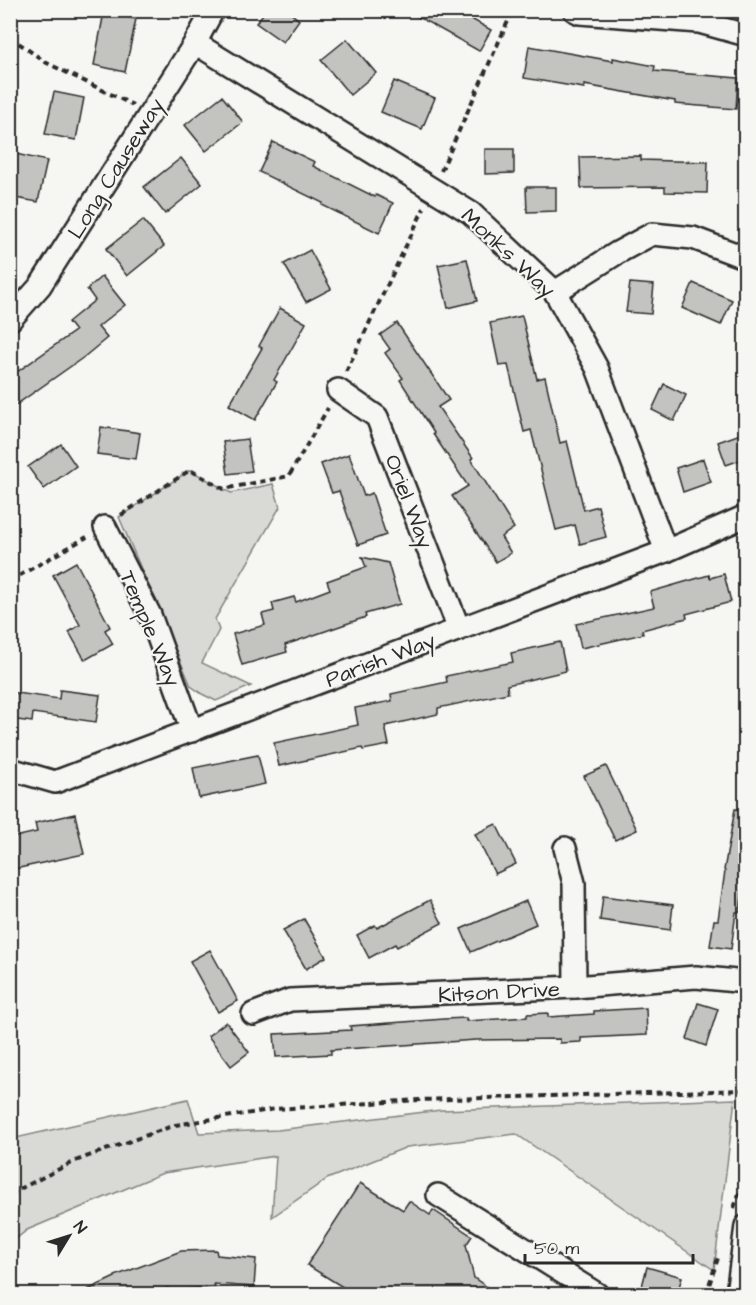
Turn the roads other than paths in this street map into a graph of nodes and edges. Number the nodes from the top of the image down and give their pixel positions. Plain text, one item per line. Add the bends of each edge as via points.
1 (213, 10) edge
2 (574, 10) edge
3 (746, 35) edge
4 (195, 42) junction
5 (746, 258) edge
6 (555, 292) junction
7 (10, 320) edge
8 (338, 390) road end
9 (746, 516) edge
10 (105, 527) road end
11 (666, 551) junction
12 (459, 629) junction
13 (192, 731) junction
14 (10, 769) edge
15 (565, 848) dead end
16 (746, 982) edge
17 (575, 987) junction
18 (254, 1014) dead end
19 (438, 1195) dead end
20 (746, 1226) edge
21 (597, 1294) edge
22 (737, 1294) edge

1 - 4 street, Long Causeway
2 - 3 street via 699,22
4 - 6 street, Monks Way via 471,213
4 - 7 street, Long Causeway via 40,286
5 - 6 street via 693,238 652,234
6 - 11 street, Monks Way via 597,368
8 - 12 street, Oriel Way via 377,417
9 - 11 street, Parish Way
10 - 13 street, Temple Way via 150,615
11 - 12 street, Parish Way
12 - 13 street, Parish Way
13 - 14 street, Parish Way via 55,782
15 - 17 street via 574,883
16 - 17 street, Kitson Drive via 696,977
17 - 18 street, Kitson Drive via 290,1000
19 - 21 street
20 - 22 street

